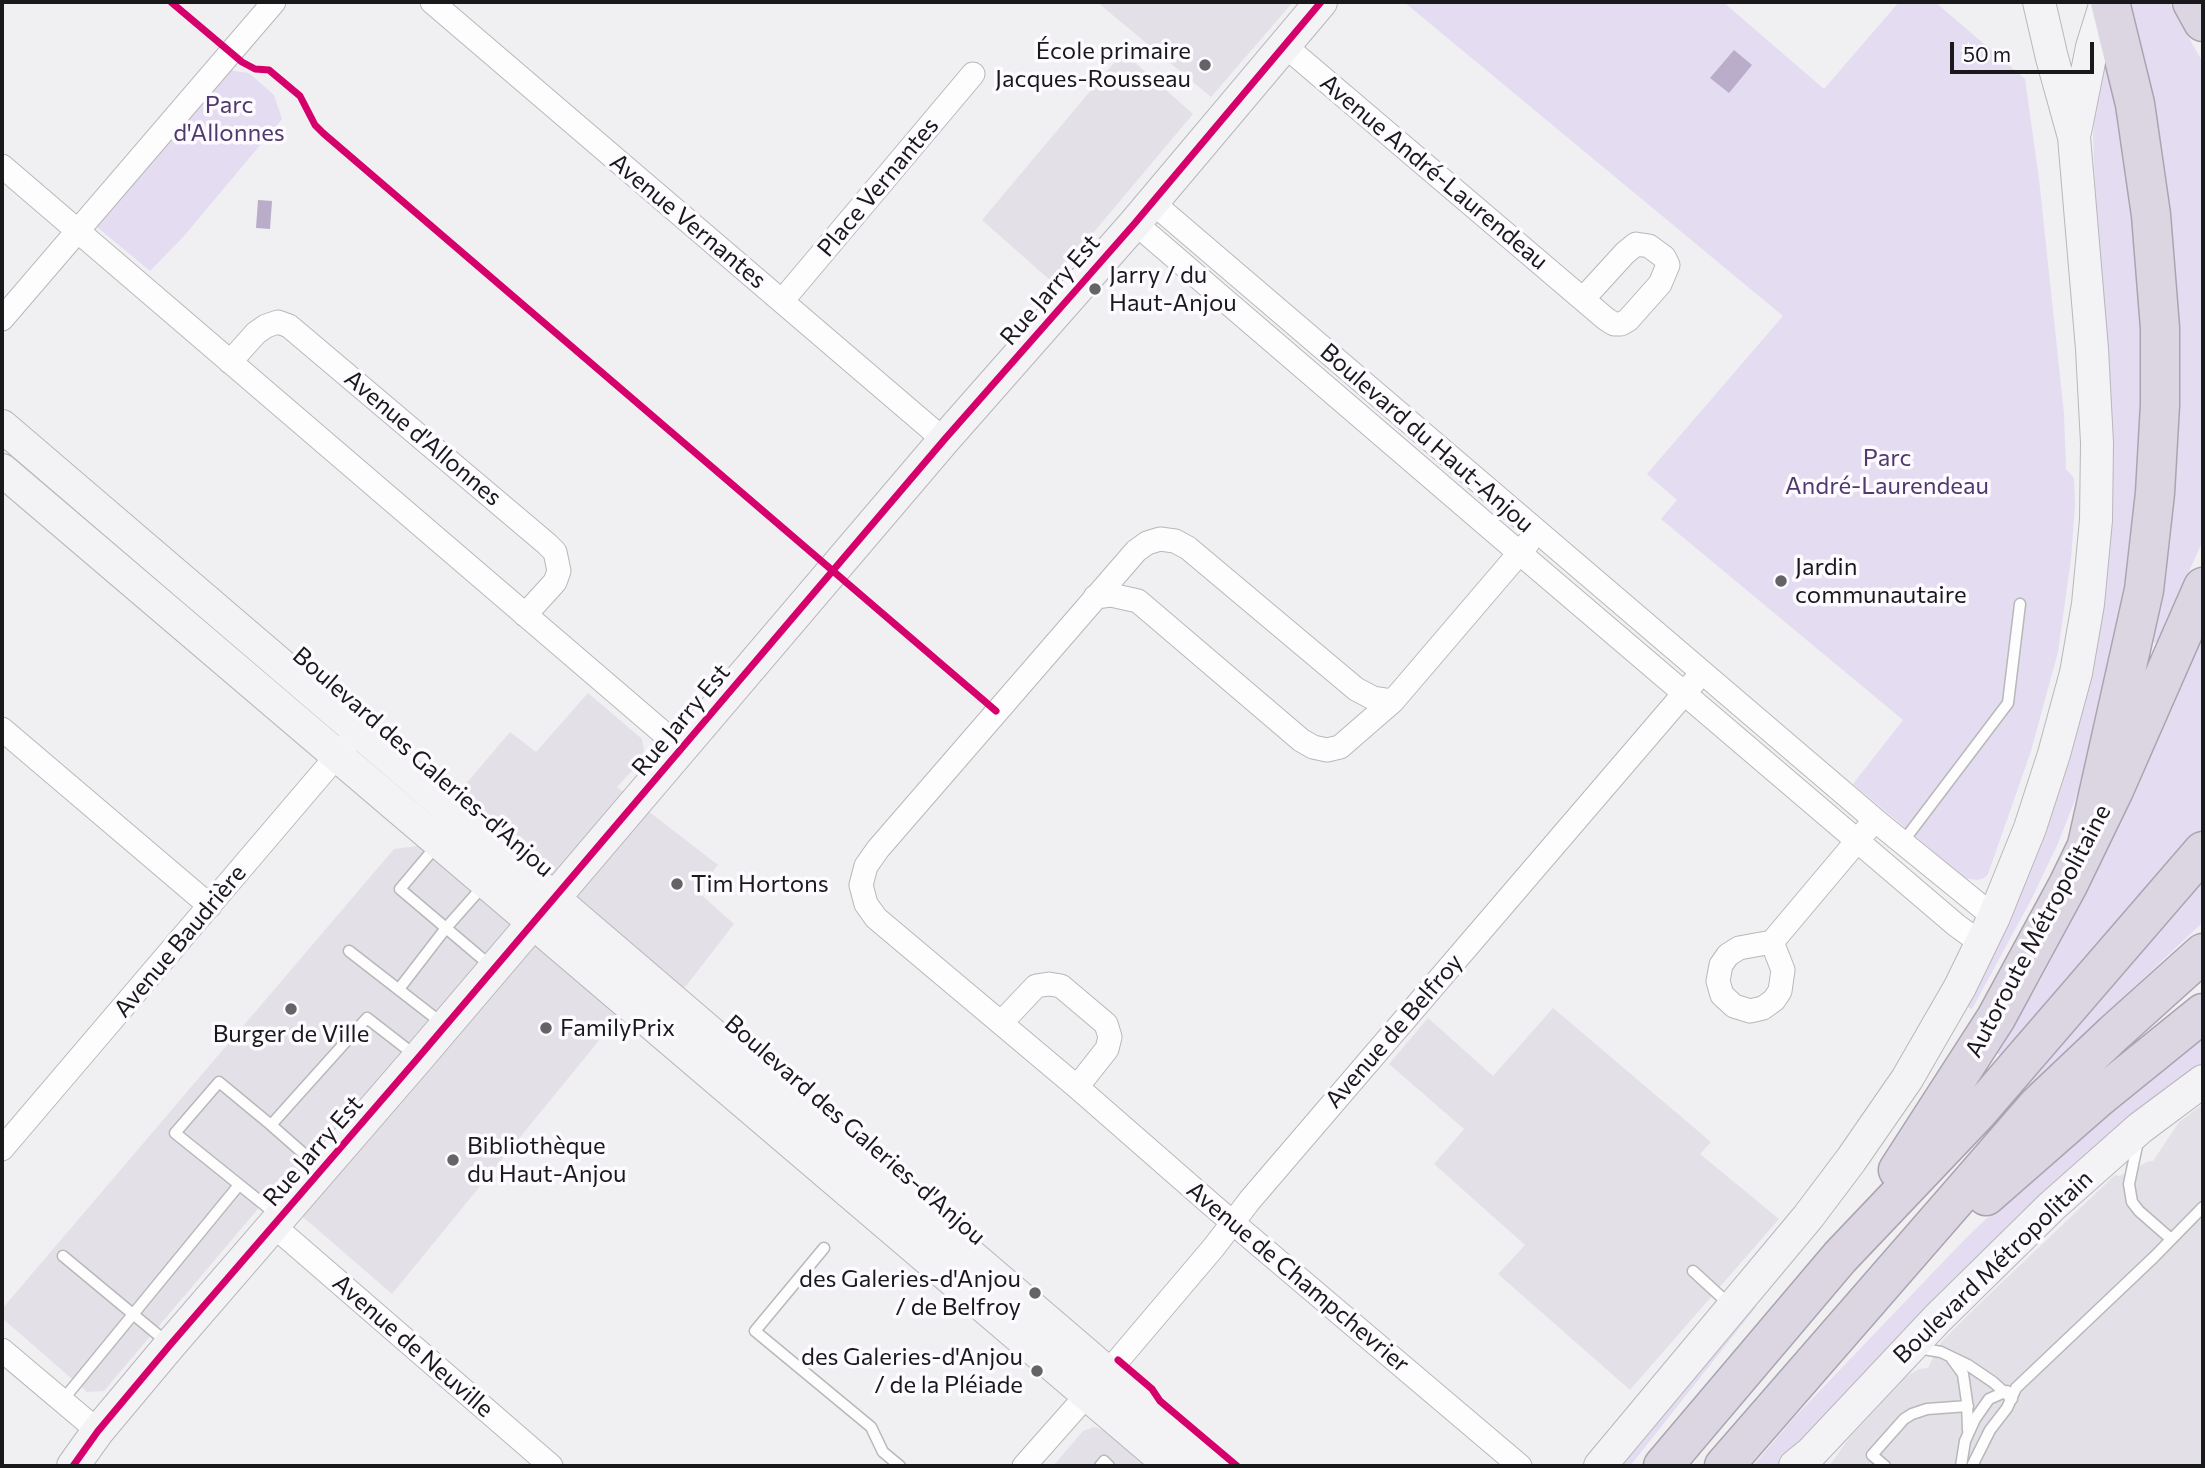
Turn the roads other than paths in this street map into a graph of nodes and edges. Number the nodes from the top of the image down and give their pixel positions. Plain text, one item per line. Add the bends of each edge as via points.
1 (274, 2) edge
2 (432, 2) edge
3 (1321, 2) edge
4 (2039, 2) edge
5 (2108, 2) edge
6 (1284, 44) junction
7 (973, 74) dead end
8 (2074, 137) junction
9 (2, 166) edge
10 (1143, 212) junction
11 (78, 230) junction
12 (1583, 299) dead end
13 (782, 300) junction
14 (2, 319) edge
15 (230, 362) junction
16 (2, 426) edge
17 (944, 440) junction
18 (2, 470) edge
19 (1537, 533) junction
20 (1520, 554) junction
21 (2203, 587) edge
22 (1095, 597) junction
23 (2020, 604) dead end
24 (525, 615) junction
25 (1703, 672) junction
26 (1684, 693) junction
27 (1393, 701) junction
28 (2, 729) edge
29 (358, 732) junction
30 (682, 749) junction
31 (337, 756) junction
32 (1875, 820) junction
33 (1857, 840) junction
34 (1902, 843) junction
35 (438, 844) junction
36 (2087, 845) junction
37 (2203, 851) edge
38 (485, 884) junction
39 (554, 899) junction
40 (211, 906) junction
41 (533, 924) junction
42 (446, 928) junction
43 (1988, 931) junction
44 (1772, 942) dead end
45 (349, 951) dead end
46 (2203, 953) edge
47 (494, 969) junction
48 (399, 989) junction
49 (2203, 1013) edge
50 (1001, 1023) junction
51 (445, 1025) junction
52 (418, 1058) junction
53 (2203, 1082) edge
54 (1077, 1087) junction
55 (271, 1125) junction
56 (2140, 1128) junction
57 (2, 1149) edge
58 (322, 1170) junction
59 (239, 1185) junction
60 (2203, 1207) edge
61 (278, 1222) junction
62 (1233, 1222) junction
63 (2171, 1239) junction
64 (824, 1248) dead end
65 (63, 1256) dead end
66 (1840, 1257) junction
67 (1693, 1271) dead end
68 (1891, 1276) junction
69 (1732, 1307) junction
70 (133, 1313) junction
71 (170, 1345) junction
72 (1910, 1347) junction
73 (2, 1350) edge
74 (1941, 1352) junction
75 (1108, 1373) junction
76 (2011, 1393) junction
77 (1086, 1396) junction
78 (62, 1401) junction
79 (1968, 1406) junction
80 (98, 1431) junction
81 (1967, 1435) junction
82 (1805, 1462) edge
83 (73, 1466) edge
84 (551, 1466) edge
85 (900, 1466) edge
86 (1024, 1466) edge
87 (1100, 1466) edge
88 (1109, 1466) edge
89 (1171, 1466) edge
90 (1214, 1466) edge
91 (1520, 1466) edge
92 (1601, 1466) edge
93 (1663, 1466) edge
94 (1724, 1466) edge
95 (1885, 1466) edge
96 (1961, 1466) edge
97 (1972, 1466) edge

1 - 11 street
2 - 13 street, Avenue Vernantes
3 - 6 street, Rue Jarry Est
4 - 8 street
5 - 8 street via 2092,47
5 - 36 highway via 2132,88 2142,147 2157,270 2161,366 2154,514 2144,590
6 - 10 street, Rue Jarry Est
6 - 12 street, Avenue André-Laurendeau
7 - 13 street, Place Vernantes
8 - 43 street via 2096,416 2092,575 2063,725 2030,828
9 - 11 street
10 - 17 street, Rue Jarry Est
10 - 19 street, Boulevard du Haut-Anjou
10 - 20 street, Boulevard du Haut-Anjou
11 - 14 street
11 - 15 street
13 - 17 street, Avenue Vernantes
15 - 24 street
15 - 24 street, Avenue d'Allonnes via 267,326 278,322 289,326 547,544 555,552 559,572
16 - 29 street, Boulevard des Galeries-d'Anjou
17 - 30 street, Rue Jarry Est
18 - 31 street, Boulevard des Galeries-d'Anjou
19 - 20 street
19 - 25 street, Boulevard du Haut-Anjou
20 - 26 street, Boulevard du Haut-Anjou
20 - 27 street
21 - 36 highway, Autoroute Métropolitaine
22 - 27 street via 1125,596 1145,606 1313,747 1340,747
22 - 27 street, Avenue de Champchevrier via 1147,543 1175,541 1356,688 1373,698
22 - 50 street, Avenue de Champchevrier via 878,849 866,866 861,885 876,918
23 - 34 lane via 2008,703
24 - 30 street
25 - 26 street
25 - 32 street, Boulevard du Haut-Anjou
26 - 33 street, Boulevard du Haut-Anjou
26 - 62 street, Avenue de Belfroy
28 - 40 street
29 - 31 street, Avenue Baudrière
29 - 39 street, Boulevard des Galeries-d'Anjou
30 - 39 street, Rue Jarry Est
31 - 35 street, Boulevard des Galeries-d'Anjou
31 - 40 street, Avenue Baudrière
32 - 33 street
32 - 34 street, Boulevard du Haut-Anjou
33 - 43 street, Boulevard du Haut-Anjou via 1956,925
33 - 44 street
34 - 43 street, Boulevard du Haut-Anjou
35 - 38 street, Boulevard des Galeries-d'Anjou
35 - 42 lane via 400,889
36 - 66 highway, Autoroute Métropolitaine via 1989,1029
37 - 66 highway via 1976,1114
38 - 41 street, Boulevard des Galeries-d'Anjou
38 - 42 lane
39 - 41 street, Rue Jarry Est
39 - 75 street, Boulevard des Galeries-d'Anjou
40 - 57 street, Avenue Baudrière
41 - 47 street, Rue Jarry Est
41 - 77 street, Boulevard des Galeries-d'Anjou
42 - 47 lane
42 - 48 lane
43 - 69 street via 1887,1110 1808,1217
45 - 48 lane
46 - 68 highway via 2038,1105
47 - 51 street, Rue Jarry Est
48 - 51 lane
49 - 68 highway
50 - 54 street, Avenue de Champchevrier
50 - 54 street via 1036,986 1061,986 1106,1024 1110,1037 1107,1049
51 - 52 street, Rue Jarry Est
52 - 55 lane via 367,1018
52 - 58 street, Rue Jarry Est
53 - 56 street, Boulevard Métropolitain
54 - 62 street, Avenue de Champchevrier
55 - 58 lane
55 - 59 lane via 219,1082 175,1133
56 - 63 lane via 2129,1184 2132,1202
56 - 72 street, Boulevard Métropolitain via 2043,1215
58 - 61 street, Rue Jarry Est
59 - 61 lane
59 - 70 lane
60 - 63 lane
61 - 71 street, Rue Jarry Est
61 - 84 street, Avenue de Neuville
62 - 75 street, Avenue de Belfroy
62 - 91 street, Avenue de Champchevrier
63 - 76 lane
64 - 85 lane via 755,1331 871,1427 883,1452
65 - 70 lane
66 - 93 highway
67 - 69 lane
68 - 94 highway
69 - 92 street
70 - 71 lane
70 - 78 lane
71 - 80 street, Rue Jarry Est
72 - 74 lane
72 - 82 street, Boulevard Métropolitain
73 - 78 street
74 - 76 lane
74 - 79 lane via 1960,1367
75 - 90 street, Boulevard des Galeries-d'Anjou
76 - 81 lane via 1989,1399
76 - 97 lane
77 - 86 street
77 - 89 street, Boulevard des Galeries-d'Anjou
78 - 80 street
79 - 81 lane
79 - 95 lane via 1927,1409 1904,1419 1872,1455
80 - 83 street, Rue Jarry Est
81 - 96 lane
87 - 88 lane via 1104,1461

